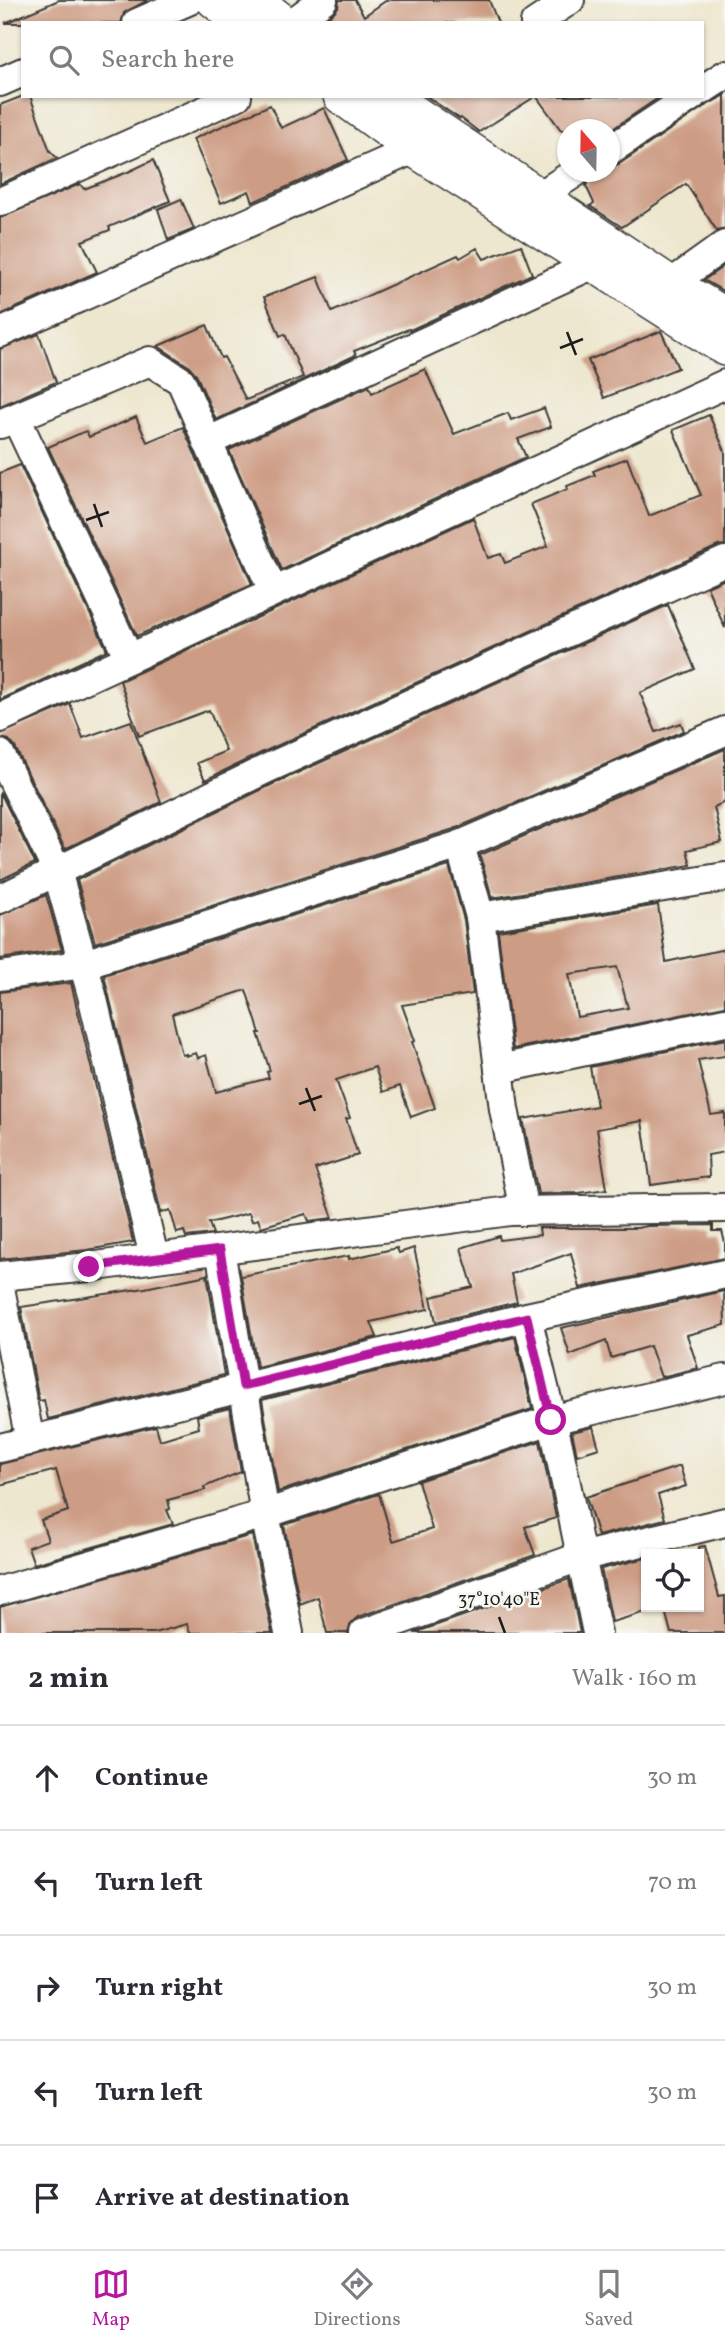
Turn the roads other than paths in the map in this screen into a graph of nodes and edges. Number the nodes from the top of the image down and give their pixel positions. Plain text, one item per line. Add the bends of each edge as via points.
1 (190, 0) edge
2 (214, 0) edge
3 (255, 0) edge
4 (323, 0) edge
5 (570, 0) edge
6 (142, 21) edge
7 (240, 21) edge
8 (281, 21) edge
9 (295, 21) edge
10 (538, 21) edge
11 (21, 73) edge
12 (725, 75) edge
13 (0, 82) edge
14 (704, 89) edge
15 (233, 98) edge
16 (344, 98) edge
17 (689, 98) edge
18 (405, 100) edge
19 (620, 143) edge
20 (414, 149) junction
21 (561, 182) edge
22 (0, 202) edge
23 (527, 204) junction
24 (725, 246) edge
25 (609, 258) junction
26 (660, 291) junction
27 (725, 315) edge
28 (0, 333) edge
29 (725, 348) edge
30 (725, 384) edge
31 (8, 421) edge
32 (207, 442) junction
33 (725, 561) edge
34 (273, 591) junction
35 (129, 659) junction
36 (0, 718) edge
37 (725, 731) edge
38 (0, 754) edge
39 (460, 845) junction
40 (57, 871) junction
41 (725, 877) edge
42 (0, 898) edge
43 (480, 917) junction
44 (84, 964) junction
45 (0, 976) edge
46 (725, 1022) edge
47 (499, 1069) junction
48 (725, 1208) edge
49 (524, 1211) junction
50 (220, 1250) junction
51 (154, 1257) junction
52 (725, 1274) edge
53 (0, 1276) edge
54 (0, 1287) edge
55 (527, 1317) junction
56 (725, 1379) edge
57 (243, 1386) junction
58 (551, 1420) junction
59 (30, 1441) junction
60 (0, 1448) edge
61 (265, 1514) junction
62 (725, 1522) edge
63 (580, 1557) junction
64 (0, 1591) edge
65 (289, 1633) edge
66 (363, 1633) edge
67 (597, 1633) edge

1 - 6 street
2 - 7 street
3 - 8 street
4 - 9 street
5 - 10 street
11 - 13 street
12 - 14 street
15 - 22 street
16 - 20 street
17 - 19 street
18 - 23 street
20 - 23 street
20 - 28 street
21 - 23 street
23 - 25 street
24 - 26 street
25 - 26 street
25 - 32 street
26 - 27 street
26 - 29 street
30 - 34 street
31 - 32 street via 150,361 181,381
31 - 35 street
32 - 34 street
33 - 40 street via 268,768
34 - 35 street
35 - 36 street
37 - 39 street
38 - 40 street
39 - 43 street
39 - 44 street
40 - 42 street
40 - 44 street
41 - 43 street
43 - 47 street
44 - 45 street
44 - 51 street
46 - 47 street
47 - 49 street
48 - 49 street
49 - 50 street
50 - 51 street
50 - 57 street
51 - 53 street
52 - 55 street
54 - 59 street
55 - 57 street
55 - 58 street
56 - 58 street
57 - 59 street
57 - 61 street
58 - 61 street
58 - 63 street
59 - 60 street
61 - 64 street
61 - 65 street
62 - 63 street
63 - 66 street
63 - 67 street

